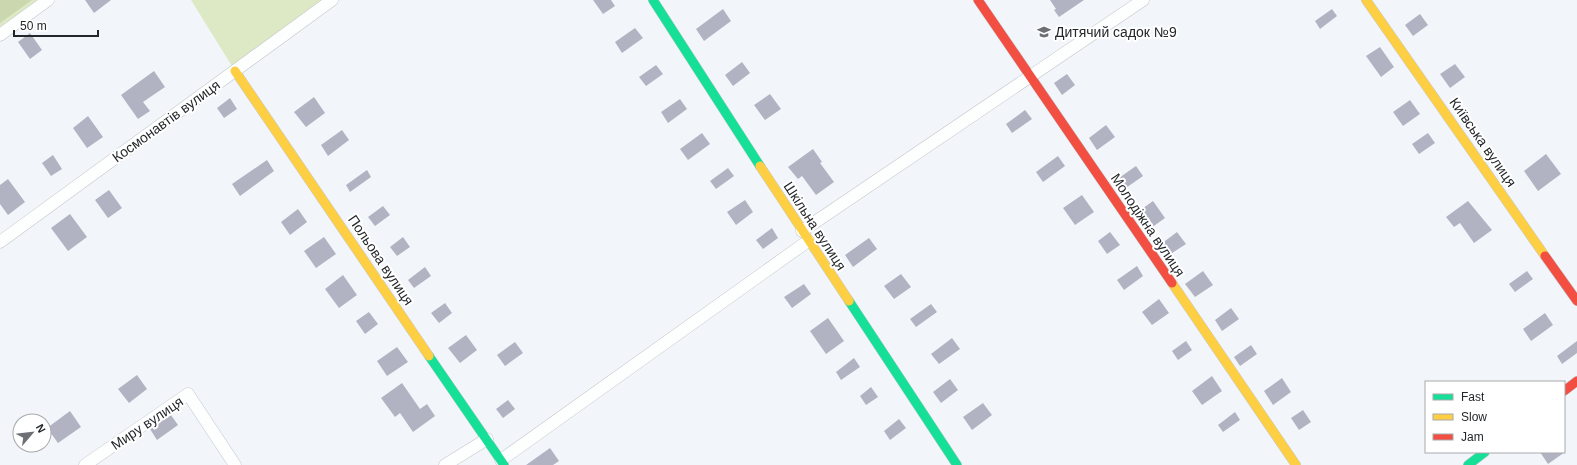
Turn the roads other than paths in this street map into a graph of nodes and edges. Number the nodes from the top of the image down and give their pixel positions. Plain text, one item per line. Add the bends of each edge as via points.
1 (48, 0) edge
2 (332, 0) edge
3 (654, 0) edge
4 (978, 0) edge
5 (1143, 0) edge
6 (1366, 0) edge
7 (0, 35) edge
8 (235, 71) junction
9 (1030, 77) junction
10 (805, 236) junction
11 (0, 242) edge
12 (1577, 301) edge
13 (1577, 381) edge
14 (1565, 390) edge
15 (487, 439) junction
16 (1484, 453) edge
17 (503, 463) edge
18 (85, 465) edge
19 (235, 465) edge
20 (445, 465) edge
21 (957, 465) edge
22 (1296, 465) edge
23 (1468, 465) edge

1 - 7 street
2 - 8 street, Космонавтів вулиця
3 - 10 street, Шкільна вулиця
4 - 9 street, Молодіжна вулиця
5 - 9 street
6 - 12 street, Київська вулиця
8 - 11 street, Космонавтів вулиця
8 - 15 street, Польова вулиця
9 - 10 street
9 - 22 street, Молодіжна вулиця
10 - 17 street
10 - 21 street, Шкільна вулиця
13 - 14 street
15 - 17 street, Польова вулиця
15 - 20 street
16 - 23 street
18 - 19 street, Миру вулиця via 188,394

